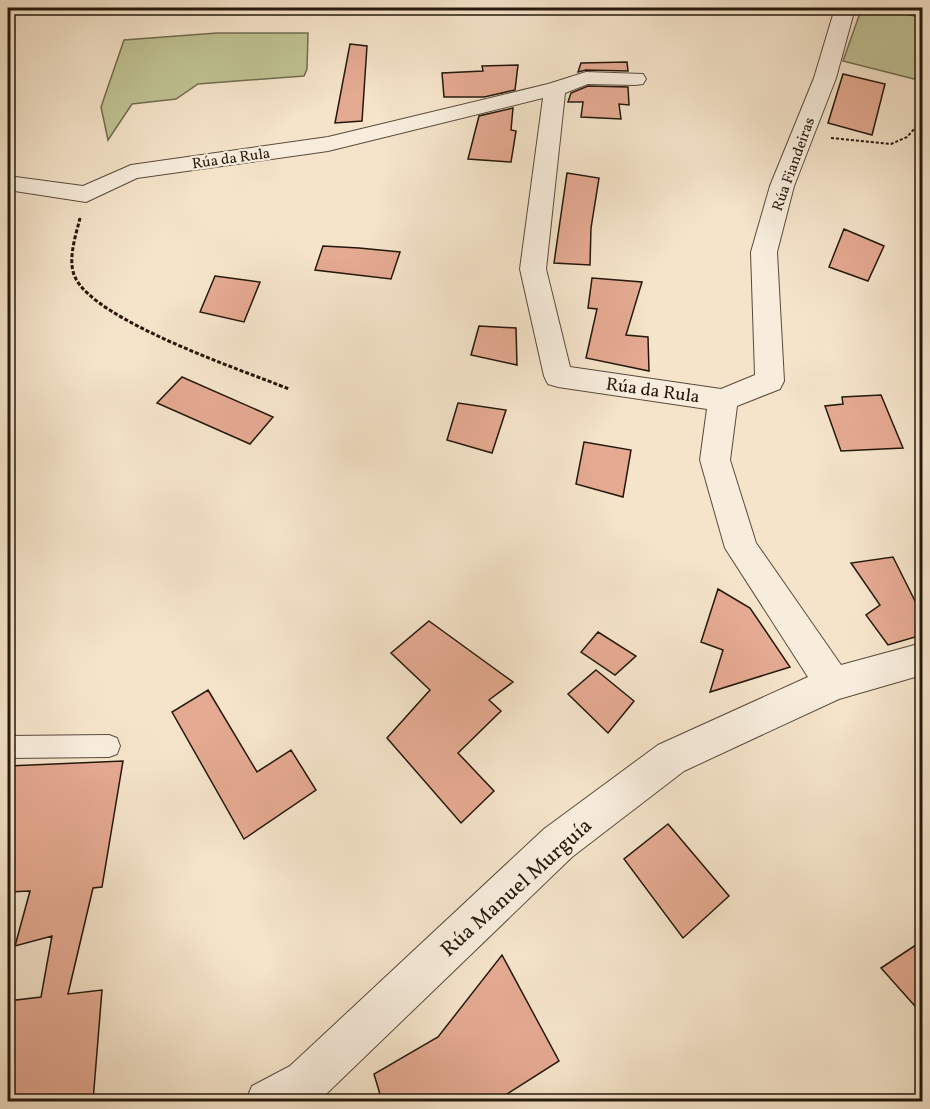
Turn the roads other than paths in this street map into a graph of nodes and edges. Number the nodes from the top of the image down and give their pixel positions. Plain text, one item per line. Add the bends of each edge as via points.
1 (845, 8) edge
2 (635, 79) dead end
3 (555, 89) junction
4 (8, 183) edge
5 (723, 400) junction
6 (922, 659) edge
7 (833, 684) junction
8 (109, 746) dead end
9 (8, 747) edge
10 (296, 1095) edge

1 - 5 street, Rúa Fiandeiras via 825,78 782,186 764,252 770,381
2 - 3 street, Rúa da Rula via 586,78
3 - 4 street, Rúa da Rula via 328,144 131,172 86,194
3 - 5 street, Rúa da Rula via 533,270 558,376
5 - 7 street, Rúa da Rula via 715,460 741,548
6 - 7 street, Rúa Manuel Murguía
7 - 10 street, Rúa Manuel Murguía via 671,758 558,843
8 - 9 lane

